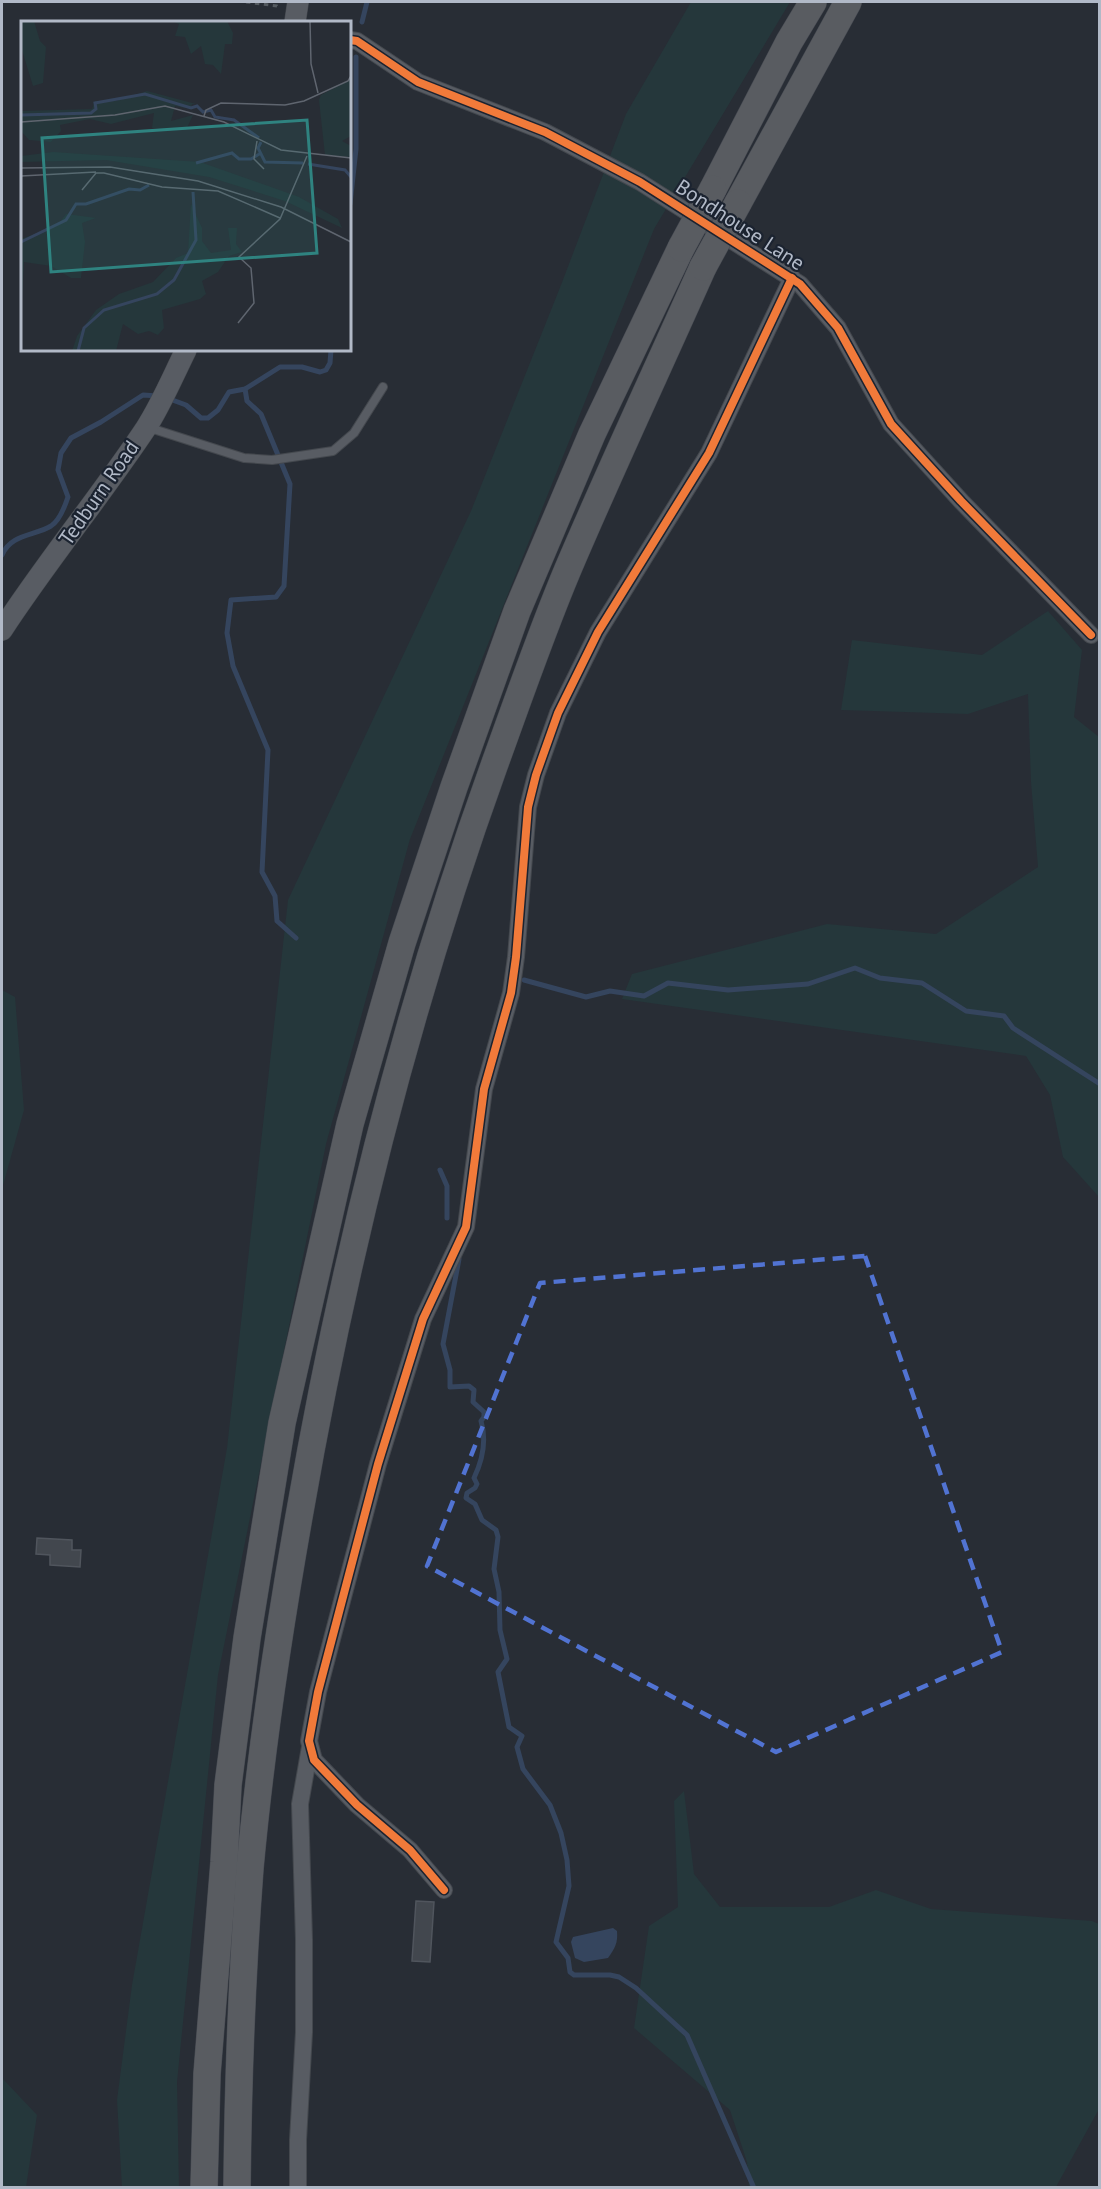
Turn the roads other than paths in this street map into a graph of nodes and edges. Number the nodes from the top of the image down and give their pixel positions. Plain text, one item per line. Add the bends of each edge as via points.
1 (813, 2) edge
2 (848, 2) edge
3 (351, 40) edge
4 (792, 278) junction
5 (186, 351) edge
6 (383, 387) dead end
7 (152, 418) junction
8 (2, 630) edge
9 (1095, 634) edge
10 (310, 1746) junction
11 (444, 1890) dead end
12 (204, 2187) edge
13 (237, 2187) edge
14 (298, 2187) edge

1 - 12 highway, bridge via 681,249 592,434 517,611 402,943 350,1124 282,1423 246,1638 228,1785 207,2074
2 - 13 highway, bridge via 703,267 567,573 493,770 429,964 355,1234 315,1426 276,1653 250,1866 238,2077
3 - 4 street, Bondhouse Lane via 418,82 545,132 640,182
4 - 9 street, Bondhouse Lane via 838,328 891,424 961,501
4 - 10 street via 709,453 598,633 558,713 536,775 528,807 512,993 484,1089 466,1227 423,1319 378,1464 318,1692
5 - 7 street, Tedburn Road
6 - 7 lane via 354,433 333,451 295,458 244,458
7 - 8 street, Tedburn Road
10 - 11 street via 314,1760 357,1805 410,1850
10 - 14 street via 300,1804 304,2032

